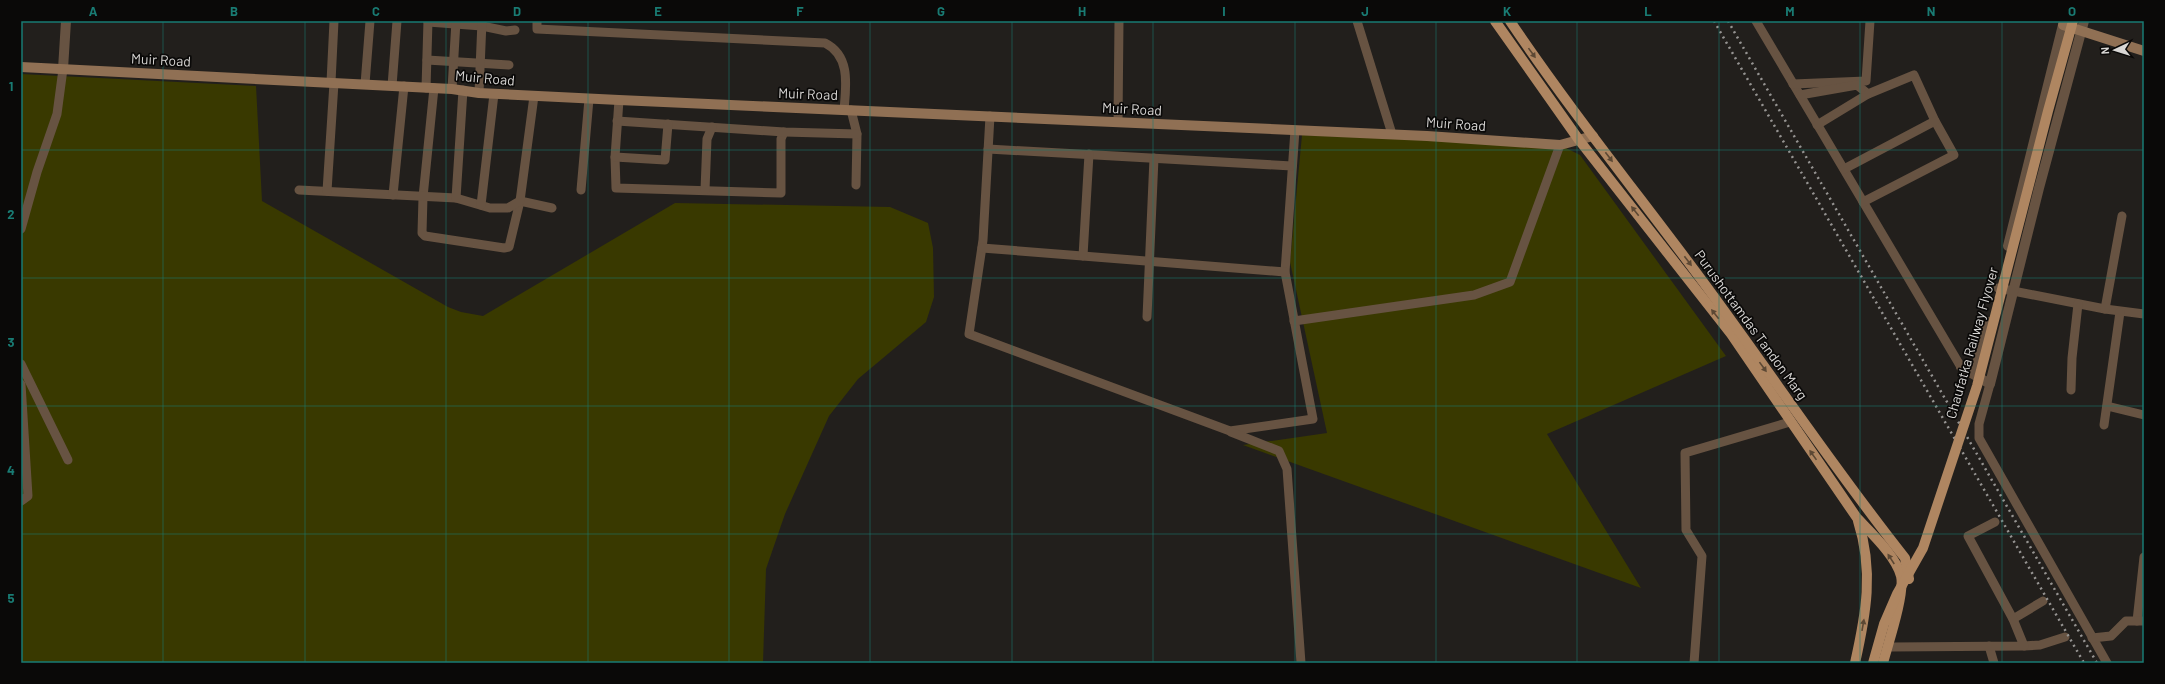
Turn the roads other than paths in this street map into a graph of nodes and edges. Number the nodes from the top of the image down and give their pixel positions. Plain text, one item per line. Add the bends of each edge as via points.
1 (66, 21) edge
2 (334, 21) edge
3 (370, 21) edge
4 (394, 21) edge
5 (537, 21) edge
6 (1118, 21) edge
7 (1358, 21) edge
8 (1495, 21) edge
9 (1510, 21) edge
10 (1756, 21) edge
11 (1870, 21) edge
12 (2073, 21) edge
13 (2084, 21) edge
14 (428, 22) edge
15 (456, 22) edge
16 (482, 23) edge
17 (2063, 23) edge
18 (515, 30) dead end
19 (2081, 31) junction
20 (2144, 51) edge
21 (427, 60) junction
22 (453, 62) junction
23 (480, 63) junction
24 (509, 65) dead end
25 (21, 67) edge
26 (63, 69) junction
27 (332, 82) junction
28 (366, 84) junction
29 (1793, 84) junction
30 (392, 86) junction
31 (404, 86) junction
32 (430, 88) junction
33 (452, 89) junction
34 (463, 90) junction
35 (479, 93) junction
36 (494, 94) junction
37 (1868, 94) junction
38 (1800, 95) junction
39 (534, 96) junction
40 (589, 98) junction
41 (619, 100) junction
42 (848, 110) junction
43 (990, 116) junction
44 (618, 121) junction
45 (1935, 121) junction
46 (1118, 122) junction
47 (668, 124) junction
48 (1817, 125) junction
49 (712, 127) junction
50 (1295, 130) junction
51 (784, 132) junction
52 (857, 134) junction
53 (1392, 134) junction
54 (1593, 136) junction
55 (1579, 140) junction
56 (1560, 145) junction
57 (988, 149) junction
58 (1089, 154) junction
59 (615, 157) junction
60 (1154, 158) junction
61 (1292, 166) junction
62 (1844, 169) junction
63 (856, 185) dead end
64 (299, 190) dead end
65 (581, 190) dead end
66 (705, 190) junction
67 (327, 191) junction
68 (393, 195) junction
69 (423, 196) junction
70 (456, 198) junction
71 (520, 201) junction
72 (1863, 202) junction
73 (481, 205) junction
74 (552, 208) dead end
75 (2122, 216) dead end
76 (21, 229) edge
77 (982, 248) junction
78 (1083, 256) junction
79 (1150, 261) junction
80 (1285, 272) junction
81 (1998, 288) junction
82 (2014, 290) junction
83 (2078, 304) junction
84 (2105, 309) junction
85 (2120, 312) junction
86 (2144, 314) edge
87 (1147, 317) dead end
88 (1294, 321) junction
89 (21, 364) edge
90 (1961, 368) joint
91 (1974, 374) junction
92 (21, 384) edge
93 (1990, 384) junction
94 (2071, 390) dead end
95 (2107, 406) junction
96 (2144, 415) edge
97 (1790, 422) junction
98 (2104, 425) dead end
99 (1230, 431) junction
100 (68, 460) dead end
101 (21, 501) edge
102 (1857, 518) junction
103 (1995, 522) dead end
104 (2144, 557) edge
105 (2043, 602) dead end
106 (2013, 619) junction
107 (2141, 621) edge
108 (2065, 637) dead end
109 (2092, 638) junction
110 (1989, 646) junction
111 (2024, 646) junction
112 (1892, 647) junction
113 (1301, 663) edge
114 (1694, 663) edge
115 (1855, 663) edge
116 (1873, 663) edge
117 (1883, 663) edge
118 (1888, 663) edge
119 (1994, 663) edge
120 (2107, 663) edge

1 - 26 street
2 - 27 street
3 - 28 street
4 - 30 street
5 - 42 street via 536,30 825,43 831,46 841,59 846,74
6 - 46 street
7 - 53 street
8 - 55 main road
9 -> 54 main road, Purushottamdas Tandon Marg
10 - 29 street
11 - 29 street via 1866,81
12 - 116 main road, Chaufatka Railway Flyover, bridge via 1977,386 1929,534 1897,594 1884,624
13 - 19 street
14 - 15 street
14 - 21 street
15 - 16 street
15 - 22 street
16 - 18 street via 498,30
16 - 23 street
17 - 19 main road
17 - 81 street
19 - 20 main road
19 - 82 street
21 - 22 street
21 - 32 street
22 - 23 street
22 - 33 street
23 - 24 street
23 - 35 street
25 - 26 main road, Muir Road
26 - 27 main road, Muir Road
26 - 76 street via 57,114
27 - 28 main road, Muir Road
27 - 67 street
28 - 30 main road, Muir Road
29 - 38 street
30 - 31 main road, Muir Road
31 - 32 main road, Muir Road
31 - 68 street
32 - 33 main road, Muir Road
32 - 69 street
33 - 34 main road, Muir Road
34 - 35 main road, Muir Road
34 - 70 street
35 - 36 main road, Muir Road
36 - 39 main road, Muir Road
36 - 73 street
37 - 38 street via 1857,85
37 - 45 street via 1914,75
37 - 48 street
38 - 48 street
39 - 40 main road, Muir Road
39 - 71 street
40 - 41 main road, Muir Road
40 - 65 street
41 - 42 main road, Muir Road
41 - 44 street
42 - 43 main road, Muir Road
42 - 52 street
43 - 46 main road, Muir Road
43 - 57 street
44 - 47 street
44 - 59 street
45 - 62 street
45 - 72 street via 1954,155
46 - 50 main road, Muir Road
47 - 49 street
47 - 59 street via 665,160
48 - 62 street
49 - 51 street
49 - 66 street via 707,139
50 - 53 main road, Muir Road
50 - 61 street
51 - 52 street
51 - 66 street via 781,139 781,193
52 - 63 street
53 - 56 main road, Muir Road
54 - 55 main road, Muir Road
54 -> 112 main road, Purushottamdas Tandon Marg via 1905,558 1909,578
55 - 56 main road, Muir Road
97 -> 55 main road via 1731,334
56 - 88 street via 1510,282 1474,295
57 - 58 street
57 - 77 street
58 - 60 street
58 - 78 street
59 - 66 street via 616,188
60 - 61 street
60 - 79 street
61 - 80 street
62 - 72 street
64 - 67 street
67 - 68 street
68 - 69 street
69 - 70 street
69 - 71 street via 422,233 425,236 504,248 509,247
70 - 73 street
71 - 73 street via 508,208
71 - 74 street
72 - 90 street
75 - 84 street
77 - 78 street
77 - 99 street via 969,334
78 - 79 street
79 - 80 street
79 - 87 street
80 - 88 street
81 - 82 street
81 - 91 street
82 - 83 street
82 - 93 street
83 - 84 street
83 - 94 street
84 - 85 street
85 - 86 street
85 - 95 street
88 - 99 street via 1313,419
89 - 100 street
90 - 91 street
91 - 93 street
92 - 101 street via 28,496
93 - 109 street via 1979,424 1979,438
95 - 96 street
95 - 98 street
102 -> 97 main road
97 - 114 street via 1685,453 1686,530 1702,556
99 - 113 street via 1279,451 1287,469
115 -> 102 main road via 1863,627 1868,576
117 -> 102 main road via 1900,598 1901,578 1878,540
103 - 106 street via 1968,536
104 - 107 street
105 - 106 street
106 - 111 street
107 - 109 street via 2126,621 2111,636
108 - 111 street via 2040,645
109 - 120 street
110 - 111 street
110 - 112 street
110 - 119 street
112 - 118 main road, Purushottamdas Tandon Marg

